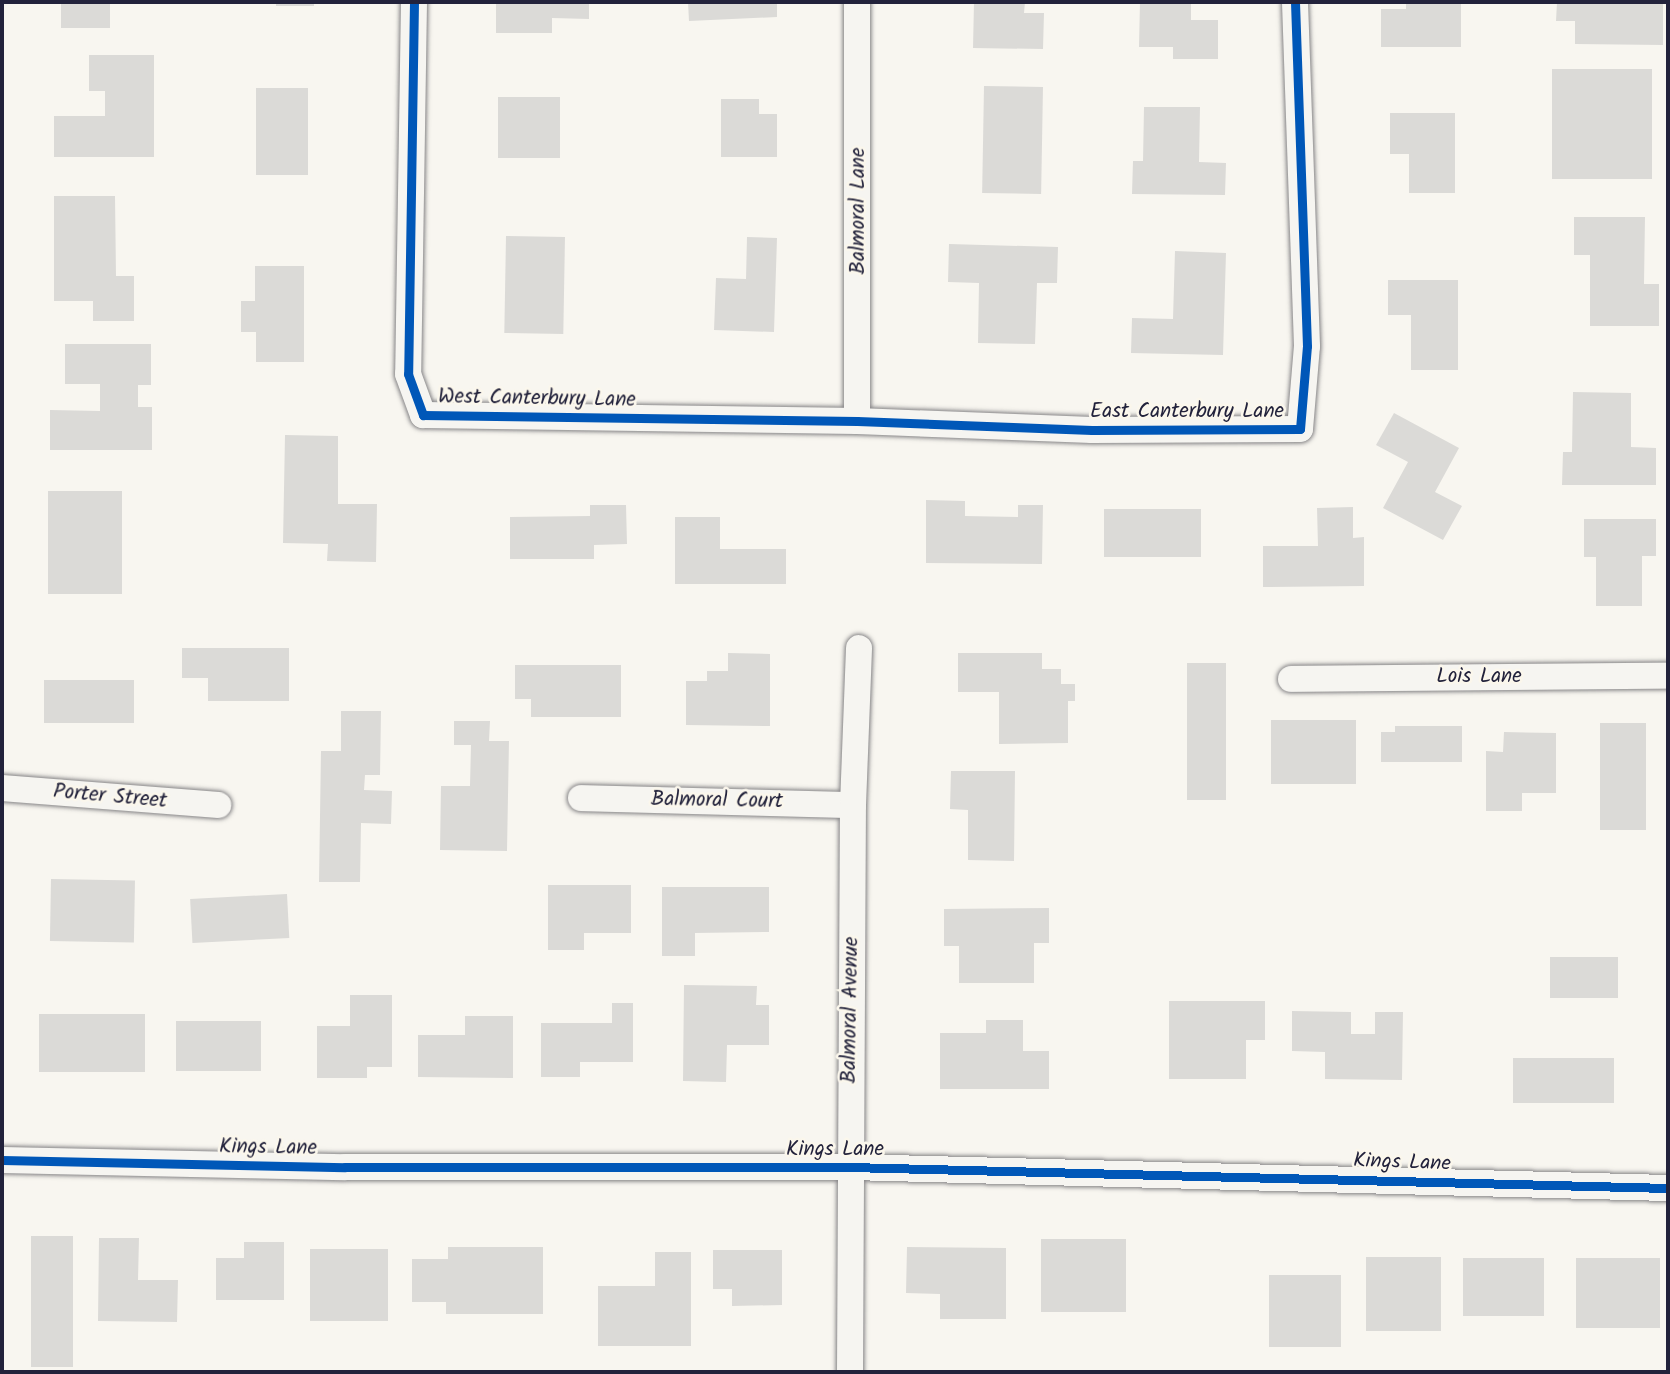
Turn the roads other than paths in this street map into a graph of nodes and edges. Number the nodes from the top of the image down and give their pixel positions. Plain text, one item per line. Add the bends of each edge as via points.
1 (415, 2) edge
2 (857, 2) edge
3 (1295, 2) edge
4 (857, 421) junction
5 (859, 648) dead end
6 (1668, 676) edge
7 (1291, 679) dead end
8 (2, 788) edge
9 (581, 798) dead end
10 (218, 805) dead end
11 (853, 805) junction
12 (2, 1160) edge
13 (850, 1167) junction
14 (1668, 1188) edge
15 (850, 1372) edge

1 - 4 street, West Canterbury Lane via 408,374 423,415
2 - 4 street, Balmoral Lane
3 - 4 street, East Canterbury Lane via 1307,346 1300,429 1092,430
5 - 11 street, Balmoral Avenue
6 - 7 street, Lois Lane
8 - 10 street, Porter Street
9 - 11 street, Balmoral Court
11 - 13 street, Balmoral Avenue
12 - 13 street, Kings Lane via 345,1167
13 - 14 street, Kings Lane
13 - 15 street, Balmoral Avenue

